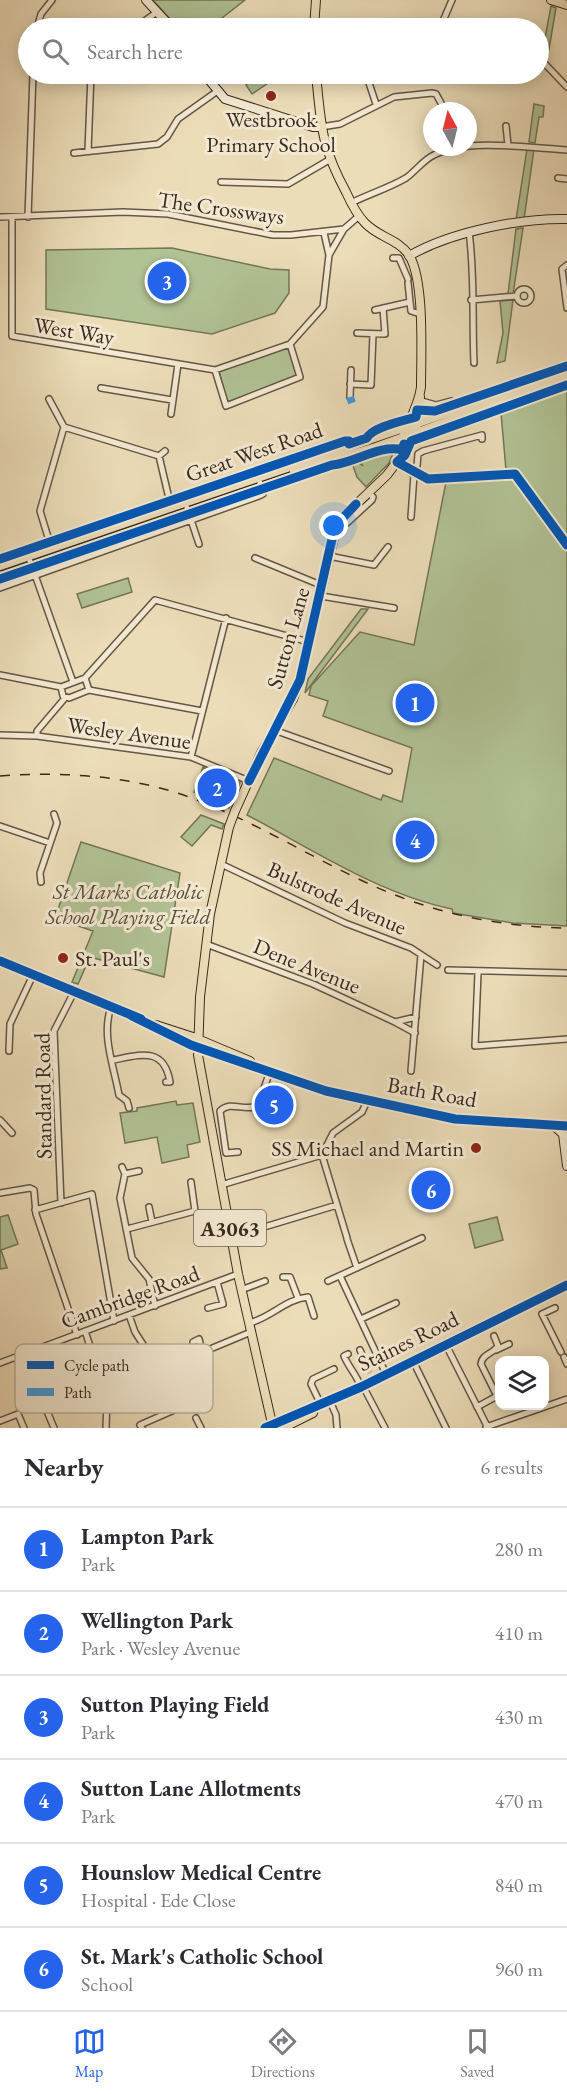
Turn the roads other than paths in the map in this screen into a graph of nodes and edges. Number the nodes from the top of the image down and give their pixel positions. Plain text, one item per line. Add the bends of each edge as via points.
1 (52, 0) edge
2 (146, 0) edge
3 (316, 0) edge
4 (452, 0) edge
5 (551, 0) edge
6 (567, 5) edge
7 (157, 12) junction
8 (40, 18) edge
9 (149, 18) edge
10 (163, 18) edge
11 (315, 18) edge
12 (445, 18) edge
13 (549, 69) edge
14 (33, 84) edge
15 (91, 84) edge
16 (211, 84) edge
17 (317, 84) edge
18 (369, 84) edge
19 (567, 87) edge
20 (216, 92) junction
21 (440, 102) edge
22 (376, 104) junction
23 (506, 126) dead end
24 (321, 127) junction
25 (508, 145) junction
26 (567, 150) edge
27 (88, 151) junction
28 (74, 153) dead end
29 (329, 160) junction
30 (232, 174) dead end
31 (558, 178) dead end
32 (567, 179) edge
33 (232, 181) junction
34 (221, 182) dead end
35 (351, 203) junction
36 (359, 216) junction
37 (0, 217) edge
38 (12, 217) junction
39 (28, 217) junction
40 (567, 219) edge
41 (344, 229) junction
42 (469, 232) junction
43 (324, 233) junction
44 (329, 255) junction
45 (409, 256) junction
46 (393, 258) dead end
47 (567, 265) edge
48 (410, 269) junction
49 (517, 296) dead end
50 (471, 300) junction
51 (410, 302) junction
52 (383, 308) junction
53 (567, 308) edge
54 (375, 310) dead end
55 (420, 314) junction
56 (357, 333) dead end
57 (373, 334) junction
58 (290, 344) junction
59 (474, 363) dead end
60 (178, 364) junction
61 (215, 370) junction
62 (351, 370) dead end
63 (567, 371) edge
64 (567, 380) edge
65 (350, 384) junction
66 (101, 388) dead end
67 (350, 397) dead end
68 (49, 399) dead end
69 (419, 399) junction
70 (172, 400) junction
71 (454, 410) junction
72 (171, 414) dead end
73 (64, 427) junction
74 (409, 431) junction
75 (483, 439) dead end
76 (165, 451) dead end
77 (159, 456) junction
78 (398, 460) junction
79 (413, 472) junction
80 (171, 507) junction
81 (189, 514) junction
82 (411, 517) dead end
83 (199, 544) dead end
84 (51, 547) junction
85 (388, 547) dead end
86 (329, 556) junction
87 (255, 558) dead end
88 (30, 561) junction
89 (0, 565) edge
90 (0, 573) edge
91 (35, 577) junction
92 (323, 586) junction
93 (0, 588) edge
94 (321, 596) junction
95 (394, 608) dead end
96 (226, 618) junction
97 (310, 642) junction
98 (0, 675) edge
99 (85, 678) junction
100 (73, 682) junction
101 (61, 687) junction
102 (89, 690) junction
103 (65, 698) junction
104 (202, 711) junction
105 (274, 730) junction
106 (0, 735) edge
107 (37, 736) junction
108 (191, 757) junction
109 (389, 771) dead end
110 (249, 781) junction
111 (54, 814) dead end
112 (0, 826) edge
113 (50, 843) junction
114 (221, 864) junction
115 (41, 882) dead end
116 (206, 944) junction
117 (421, 955) junction
118 (0, 961) edge
119 (437, 965) dead end
120 (448, 970) dead end
121 (478, 973) junction
122 (567, 973) edge
123 (33, 975) junction
124 (74, 992) junction
125 (111, 1007) junction
126 (132, 1016) junction
127 (416, 1017) junction
128 (395, 1022) junction
129 (415, 1033) junction
130 (567, 1040) edge
131 (195, 1042) junction
132 (9, 1051) dead end
133 (113, 1060) junction
134 (270, 1071) junction
135 (411, 1071) dead end
136 (166, 1082) dead end
137 (367, 1101) junction
138 (129, 1108) dead end
139 (0, 1120) edge
140 (566, 1131) edge
141 (12, 1134) dead end
142 (238, 1152) dead end
143 (322, 1155) junction
144 (567, 1166) edge
145 (122, 1167) dead end
146 (139, 1171) dead end
147 (125, 1174) junction
148 (191, 1182) dead end
149 (221, 1185) junction
150 (0, 1193) edge
151 (61, 1203) junction
152 (337, 1205) junction
153 (149, 1207) dead end
154 (35, 1210) junction
155 (152, 1222) junction
156 (127, 1229) junction
157 (231, 1237) junction
158 (422, 1238) dead end
159 (357, 1268) junction
160 (238, 1274) junction
161 (340, 1275) junction
162 (283, 1276) dead end
163 (265, 1281) dead end
164 (328, 1281) dead end
165 (217, 1282) junction
166 (567, 1285) edge
167 (242, 1290) junction
168 (298, 1298) junction
169 (396, 1303) dead end
170 (154, 1306) junction
171 (208, 1308) dead end
172 (555, 1308) dead end
173 (129, 1315) junction
174 (314, 1317) dead end
175 (361, 1320) junction
176 (114, 1321) junction
177 (250, 1328) junction
178 (85, 1331) junction
179 (77, 1335) junction
180 (494, 1336) dead end
181 (52, 1344) edge
182 (89, 1344) edge
183 (143, 1344) edge
184 (509, 1344) dead end
185 (446, 1345) junction
186 (213, 1347) edge
187 (360, 1350) dead end
188 (495, 1351) junction
189 (348, 1354) dead end
190 (15, 1357) edge
191 (413, 1361) junction
192 (0, 1363) edge
193 (366, 1364) tunnel mouth
194 (567, 1364) edge
195 (334, 1369) dead end
196 (387, 1374) junction
197 (362, 1386) junction
198 (495, 1390) edge
199 (264, 1394) junction
200 (495, 1397) edge
201 (567, 1399) edge
202 (320, 1406) junction
203 (477, 1407) junction
204 (270, 1410) junction
205 (48, 1413) edge
206 (106, 1413) edge
207 (167, 1413) edge
208 (196, 1418) dead end
209 (0, 1421) edge
210 (283, 1424) edge
211 (270, 1427) edge
212 (487, 1427) edge
213 (24, 1428) edge
214 (54, 1428) edge
215 (106, 1428) edge
216 (142, 1428) edge
217 (201, 1428) edge
218 (338, 1428) edge
219 (385, 1428) edge
220 (446, 1428) edge

1 - 8 street
2 - 7 street
3 - 11 main road
4 - 12 street
5 - 6 main road
7 - 9 street
7 - 10 street
13 - 19 street
14 - 39 street
15 - 27 street
16 - 20 street
17 - 24 main road
18 - 22 street
20 - 24 street via 242,106
20 - 27 street via 178,119 158,144
21 - 22 street via 432,93 394,97
22 - 24 street via 340,124
23 - 25 street
24 - 29 main road
25 - 26 street
25 - 35 street via 435,154 407,177
27 - 28 street
29 - 33 street via 288,184
29 - 35 main road
30 - 33 street
31 - 32 street
33 - 34 street
35 - 36 main road
36 - 41 street, The Crossways
36 - 45 main road
37 - 38 street, The Crossways
38 - 39 street, The Crossways
38 - 60 street, West Way via 12,336
39 - 43 street, The Crossways via 168,214 273,235
40 - 42 street
41 - 43 street, The Crossways
41 - 44 street
42 - 45 street
42 - 50 street via 473,258
43 - 44 street
44 - 58 street via 323,307
45 - 48 main road
46 - 48 street via 399,258
47 - 53 street via 562,269
48 - 51 street
48 - 55 main road
49 - 50 street
50 - 59 street
51 - 52 street
51 - 55 street via 411,311
52 - 54 street
52 - 57 street via 385,334
55 - 69 main road
56 - 57 street
57 - 65 street via 371,385
58 - 61 street
58 - 61 street via 300,379 226,406
60 - 61 street, West Way
60 - 70 street
62 - 65 street
63 - 71 highway, Great West Road
64 - 74 highway, Great West Road
65 - 67 street
66 - 70 street
68 - 73 street
69 - 71 street via 436,405 451,401
69 - 74 main road
70 - 72 street
71 - 74 highway, Great West Road
73 - 77 street
73 - 84 street via 40,511
74 - 78 main road
74 - 80 highway, Great West Road via 345,447
74 - 81 highway, Great West Road via 260,483
75 - 79 street via 482,435 466,438 423,451 418,454
76 - 77 street
77 - 80 street
78 - 79 street
78 - 86 main road, Sutton Lane / A3063 via 339,522
79 - 82 street
80 - 84 highway, Great West Road
81 - 83 street
81 - 88 highway, Great West Road
81 - 91 street via 173,528
84 - 89 highway, Great West Road
85 - 86 street via 374,565
86 - 92 main road, Sutton Lane / A3063
87 - 92 street
88 - 90 highway, Great West Road
88 - 91 street
91 - 93 street
91 - 100 street
92 - 94 main road, Sutton Lane / A3063
94 - 95 street
94 - 97 main road, Sutton Lane / A3063
96 - 97 street
96 - 99 street via 155,600
96 - 104 street
97 - 105 main road, Sutton Lane / A3063 via 293,699
98 - 101 street
99 - 100 street
99 - 102 street
100 - 101 street
101 - 103 street
102 - 103 street
102 - 104 street
103 - 107 street
104 - 108 street
105 - 109 street
105 - 110 main road, Sutton Lane / A3063
106 - 107 street, Wesley Avenue
107 - 108 street, Wesley Avenue
108 - 110 street, Wesley Avenue
110 - 114 main road, Sutton Lane / A3063, bridge via 229,826
111 - 113 street via 57,821
112 - 113 street
113 - 115 street
114 - 116 main road, Sutton Lane / A3063
114 - 117 street, Bulstrode Avenue
116 - 128 street, Dene Avenue via 313,984
116 - 131 main road, Sutton Lane / A3063
117 - 119 street, Bulstrode Avenue
117 - 127 street
118 - 123 main road, Bath Road
120 - 121 street
121 - 122 street
121 - 130 street via 475,1046
123 - 124 main road, Bath Road
123 - 132 street via 10,1024
124 - 125 main road, Bath Road
124 - 151 street, Standard Road via 54,1031
125 - 126 main road, Bath Road
125 - 133 street via 106,1024
126 - 131 main road, Bath Road
126 - 131 main road, Bath Road
127 - 128 street
127 - 129 street
128 - 129 street, Dene Avenue
129 - 135 street
131 - 134 main road, Bath Road
131 - 134 main road, Bath Road
131 - 149 main road, A3063
133 - 136 street via 153,1055 168,1070 170,1082
133 - 138 street via 119,1095
134 - 137 main road, Bath Road
134 - 142 street via 254,1107 225,1106 220,1112 226,1153
137 - 140 main road, Bath Road via 455,1119 552,1125
137 - 143 street via 362,1112 333,1133
139 - 141 street
140 - 144 street
143 - 149 street
143 - 152 street
145 - 147 street
146 - 147 street
147 - 156 street via 120,1197
148 - 155 street via 195,1211
149 - 157 main road, A3063
150 - 154 street via 30,1188 34,1190
151 - 154 street
151 - 176 street via 92,1194
152 - 157 street
152 - 159 street
153 - 155 street
154 - 179 street
155 - 156 street
156 - 170 street via 134,1263 149,1279
157 - 160 main road, A3063
158 - 159 street
159 - 161 street
160 - 165 street, Cambridge Road
160 - 167 main road, A3063
161 - 164 street
161 - 175 street
162 - 168 street via 290,1277
163 - 167 street
165 - 170 street, Cambridge Road
165 - 171 street via 223,1304
166 - 185 main road, Staines Road
167 - 177 main road, A3063
168 - 174 street via 308,1297
168 - 177 street
169 - 175 street
170 - 173 street, Cambridge Road
172 - 194 street via 542,1314
173 - 176 street, Cambridge Road
173 - 183 street
175 - 196 street
176 - 178 street, Cambridge Road
177 - 186 street
177 - 199 main road, A3063
178 - 179 street, Cambridge Road
178 - 182 street
179 - 181 street, Cambridge Road
180 - 188 street via 498,1346
184 - 188 street
185 - 191 main road, Staines Road
185 - 203 street
187 - 193 street
188 - 198 street via 485,1356 481,1364
189 - 197 street via 344,1356 348,1367 355,1371
190 - 192 street, Cambridge Road
191 - 196 main road, Staines Road
191 - 220 street
195 - 202 street via 313,1379 311,1384
196 - 197 main road, Staines Road via 372,1377
197 - 202 main road, Staines Road
197 - 219 street
199 - 204 main road, A3063
199 - 211 main road, A3063
200 - 203 street
201 - 212 street
202 - 210 main road, Staines Road
202 - 211 main road
202 - 218 street via 336,1415
203 - 212 street
204 - 210 main road
204 - 211 main road, A3063
205 - 214 street
206 - 215 street
207 - 216 street via 140,1425
208 - 217 street
209 - 213 street via 18,1414
210 - 211 main road, Staines Road

